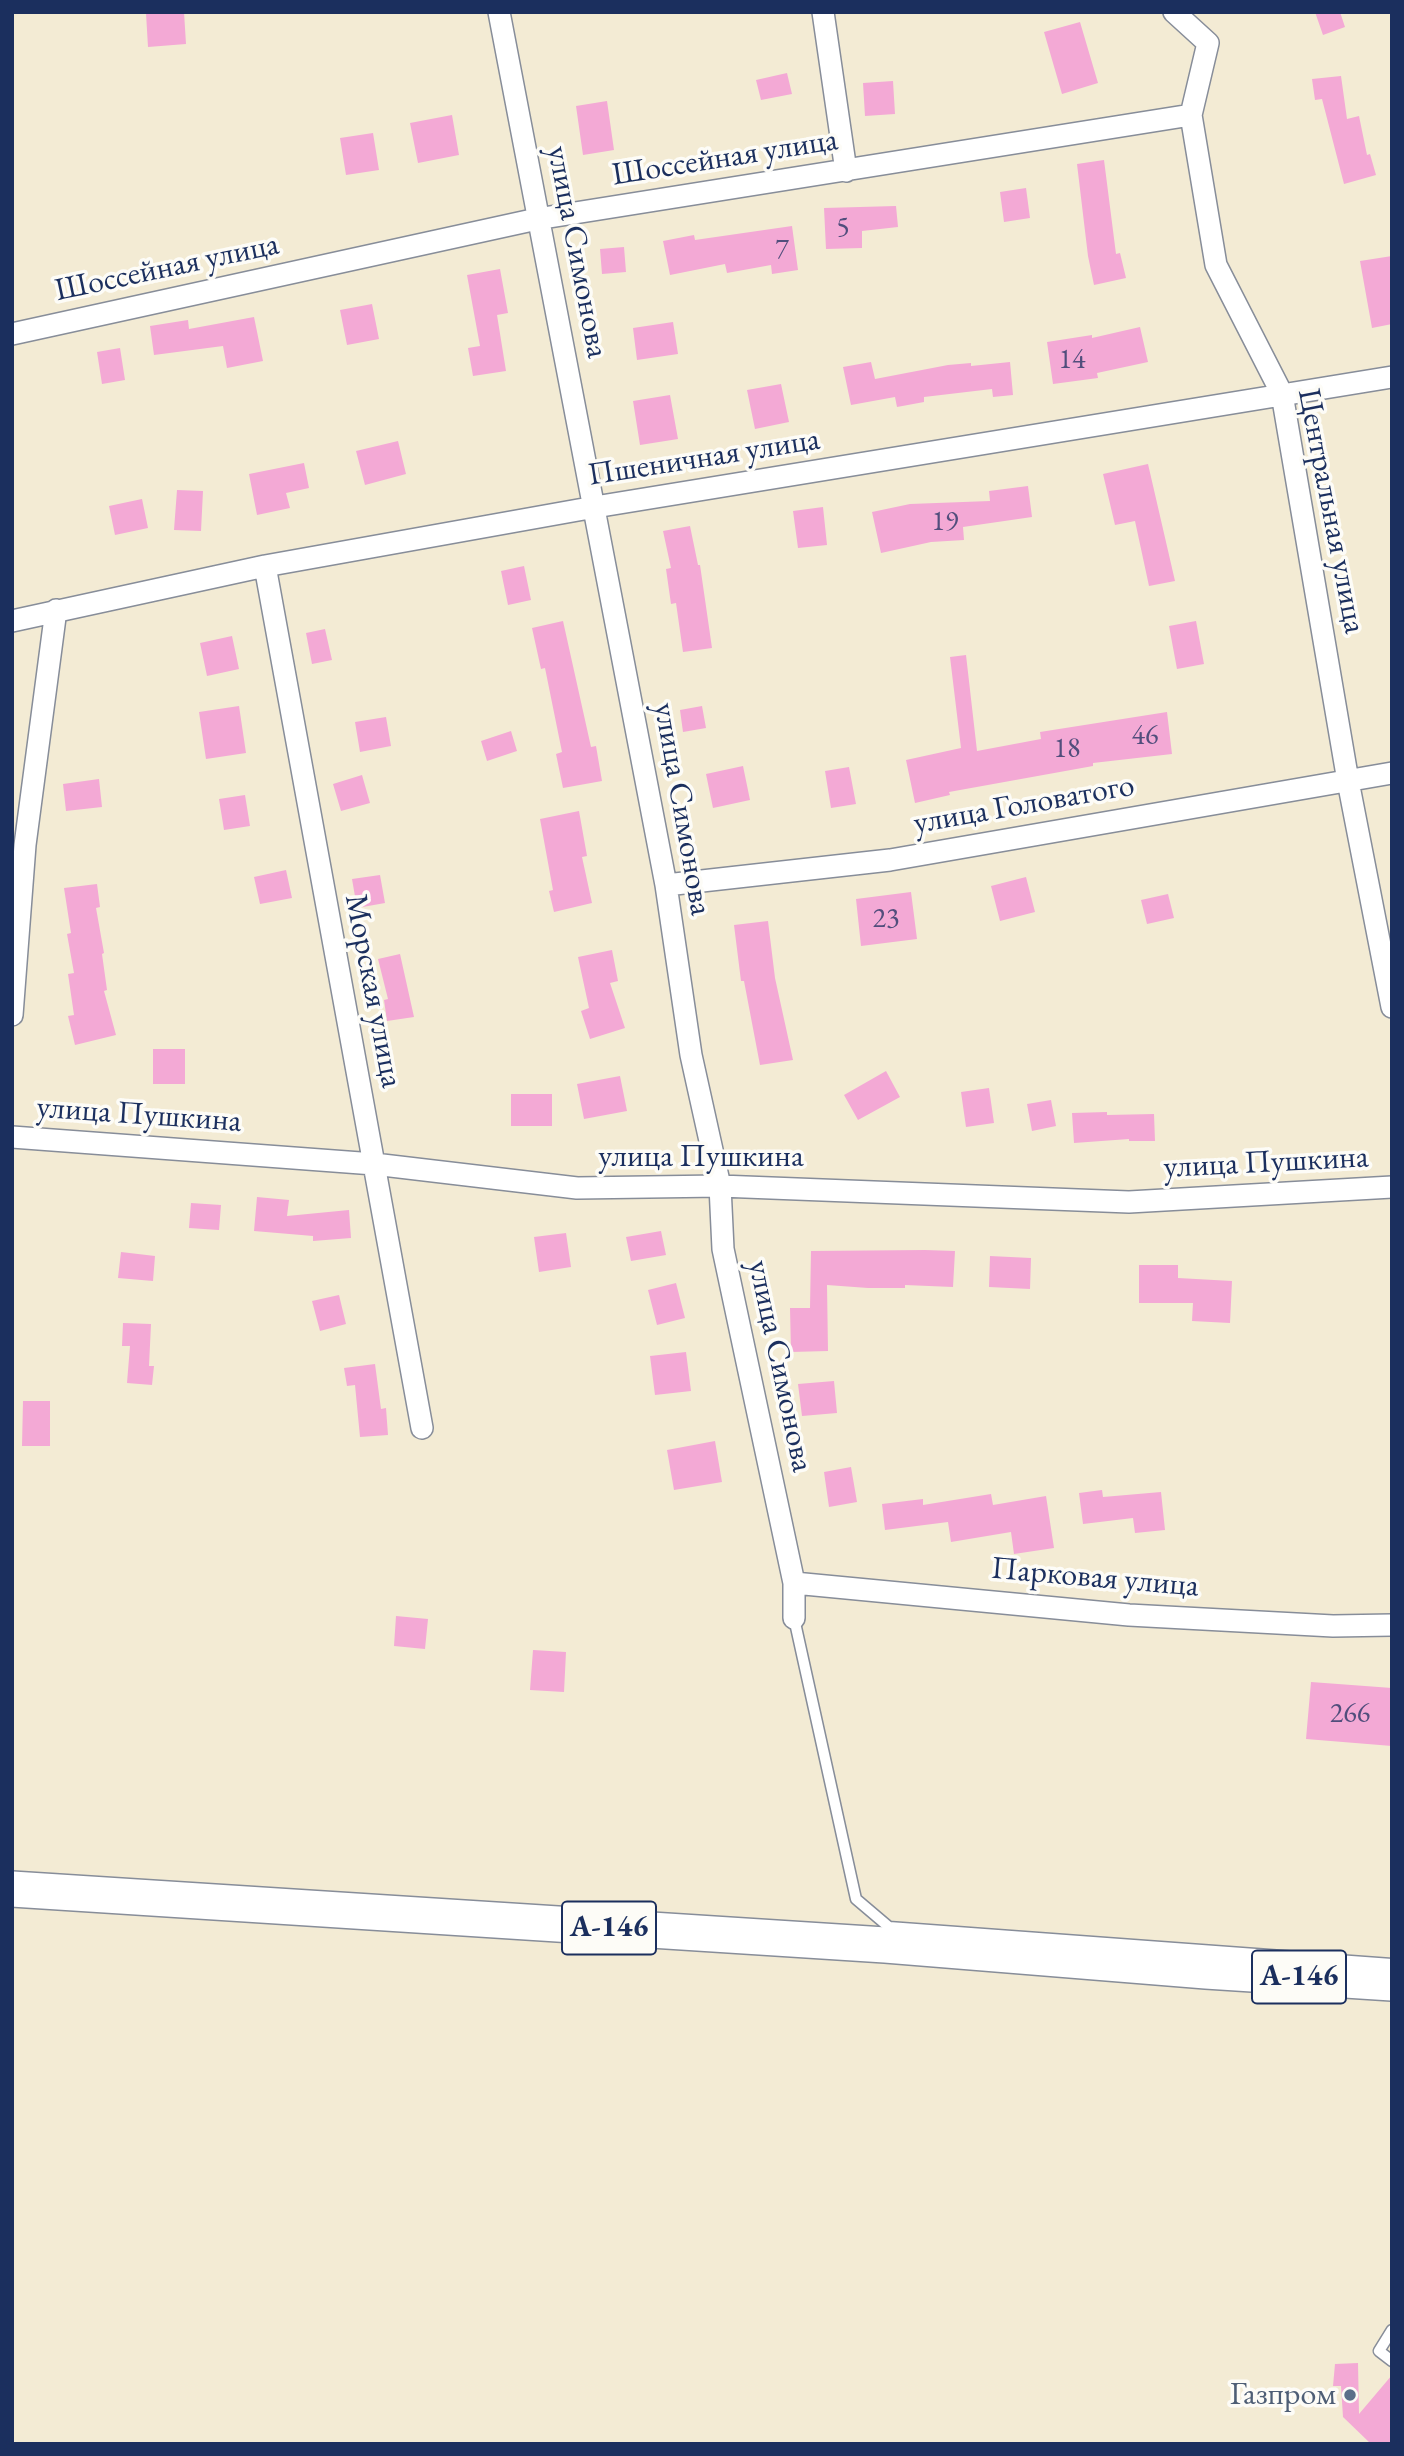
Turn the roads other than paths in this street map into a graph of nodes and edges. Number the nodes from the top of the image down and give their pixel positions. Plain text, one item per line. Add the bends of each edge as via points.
1 (499, 12) edge
2 (823, 12) edge
3 (1174, 12) edge
4 (1191, 115) junction
5 (846, 171) junction
6 (537, 219) junction
7 (18, 333) edge
8 (1392, 377) edge
9 (1282, 394) junction
10 (595, 507) junction
11 (265, 566) junction
12 (56, 610) junction
13 (21, 618) edge
14 (1392, 774) edge
15 (1348, 781) junction
16 (666, 885) junction
17 (1392, 1007) edge
18 (12, 1015) edge
19 (12, 1137) edge
20 (374, 1164) junction
21 (720, 1186) junction
22 (1392, 1187) edge
23 (422, 1428) dead end
24 (794, 1583) junction
25 (794, 1618) joint
26 (1392, 1625) edge
27 (12, 1889) edge
28 (887, 1936) junction
29 (1392, 1964) edge
30 (1392, 1983) edge
31 (1392, 2330) edge
32 (1392, 2361) edge

1 - 6 street, улица Симонова
2 - 5 street
3 - 4 street, Центральная улица via 1208,43
4 - 5 street, Шоссейная улица
4 - 9 street, Центральная улица via 1216,265
5 - 6 street, Шоссейная улица
6 - 7 street, Шоссейная улица
6 - 10 street, улица Симонова
8 - 9 street, Пшеничная улица
9 - 10 street, Пшеничная улица
9 - 15 street, Центральная улица
10 - 11 street, Пшеничная улица
10 - 16 street, улица Симонова
11 - 12 street, Пшеничная улица
11 - 20 street, Морская улица
12 - 13 street, Пшеничная улица
12 - 18 street via 25,845
14 - 15 street, улица Головатого
15 - 16 street, улица Головатого via 890,860
15 - 17 street, Центральная улица
16 - 21 street, улица Симонова via 691,1055
19 - 20 street, улица Пушкина
20 - 21 street, улица Пушкина via 577,1188
20 - 23 street, Морская улица
21 - 22 street, улица Пушкина via 1129,1202
21 - 24 street, улица Симонова via 723,1249
24 - 25 street, улица Симонова
24 - 26 street, Парковая улица via 1129,1615
25 - 28 lane via 856,1899
27 - 28 highway, А-146
28 - 29 lane
28 - 30 highway, А-146 via 1206,1971
31 - 32 lane via 1379,2351

